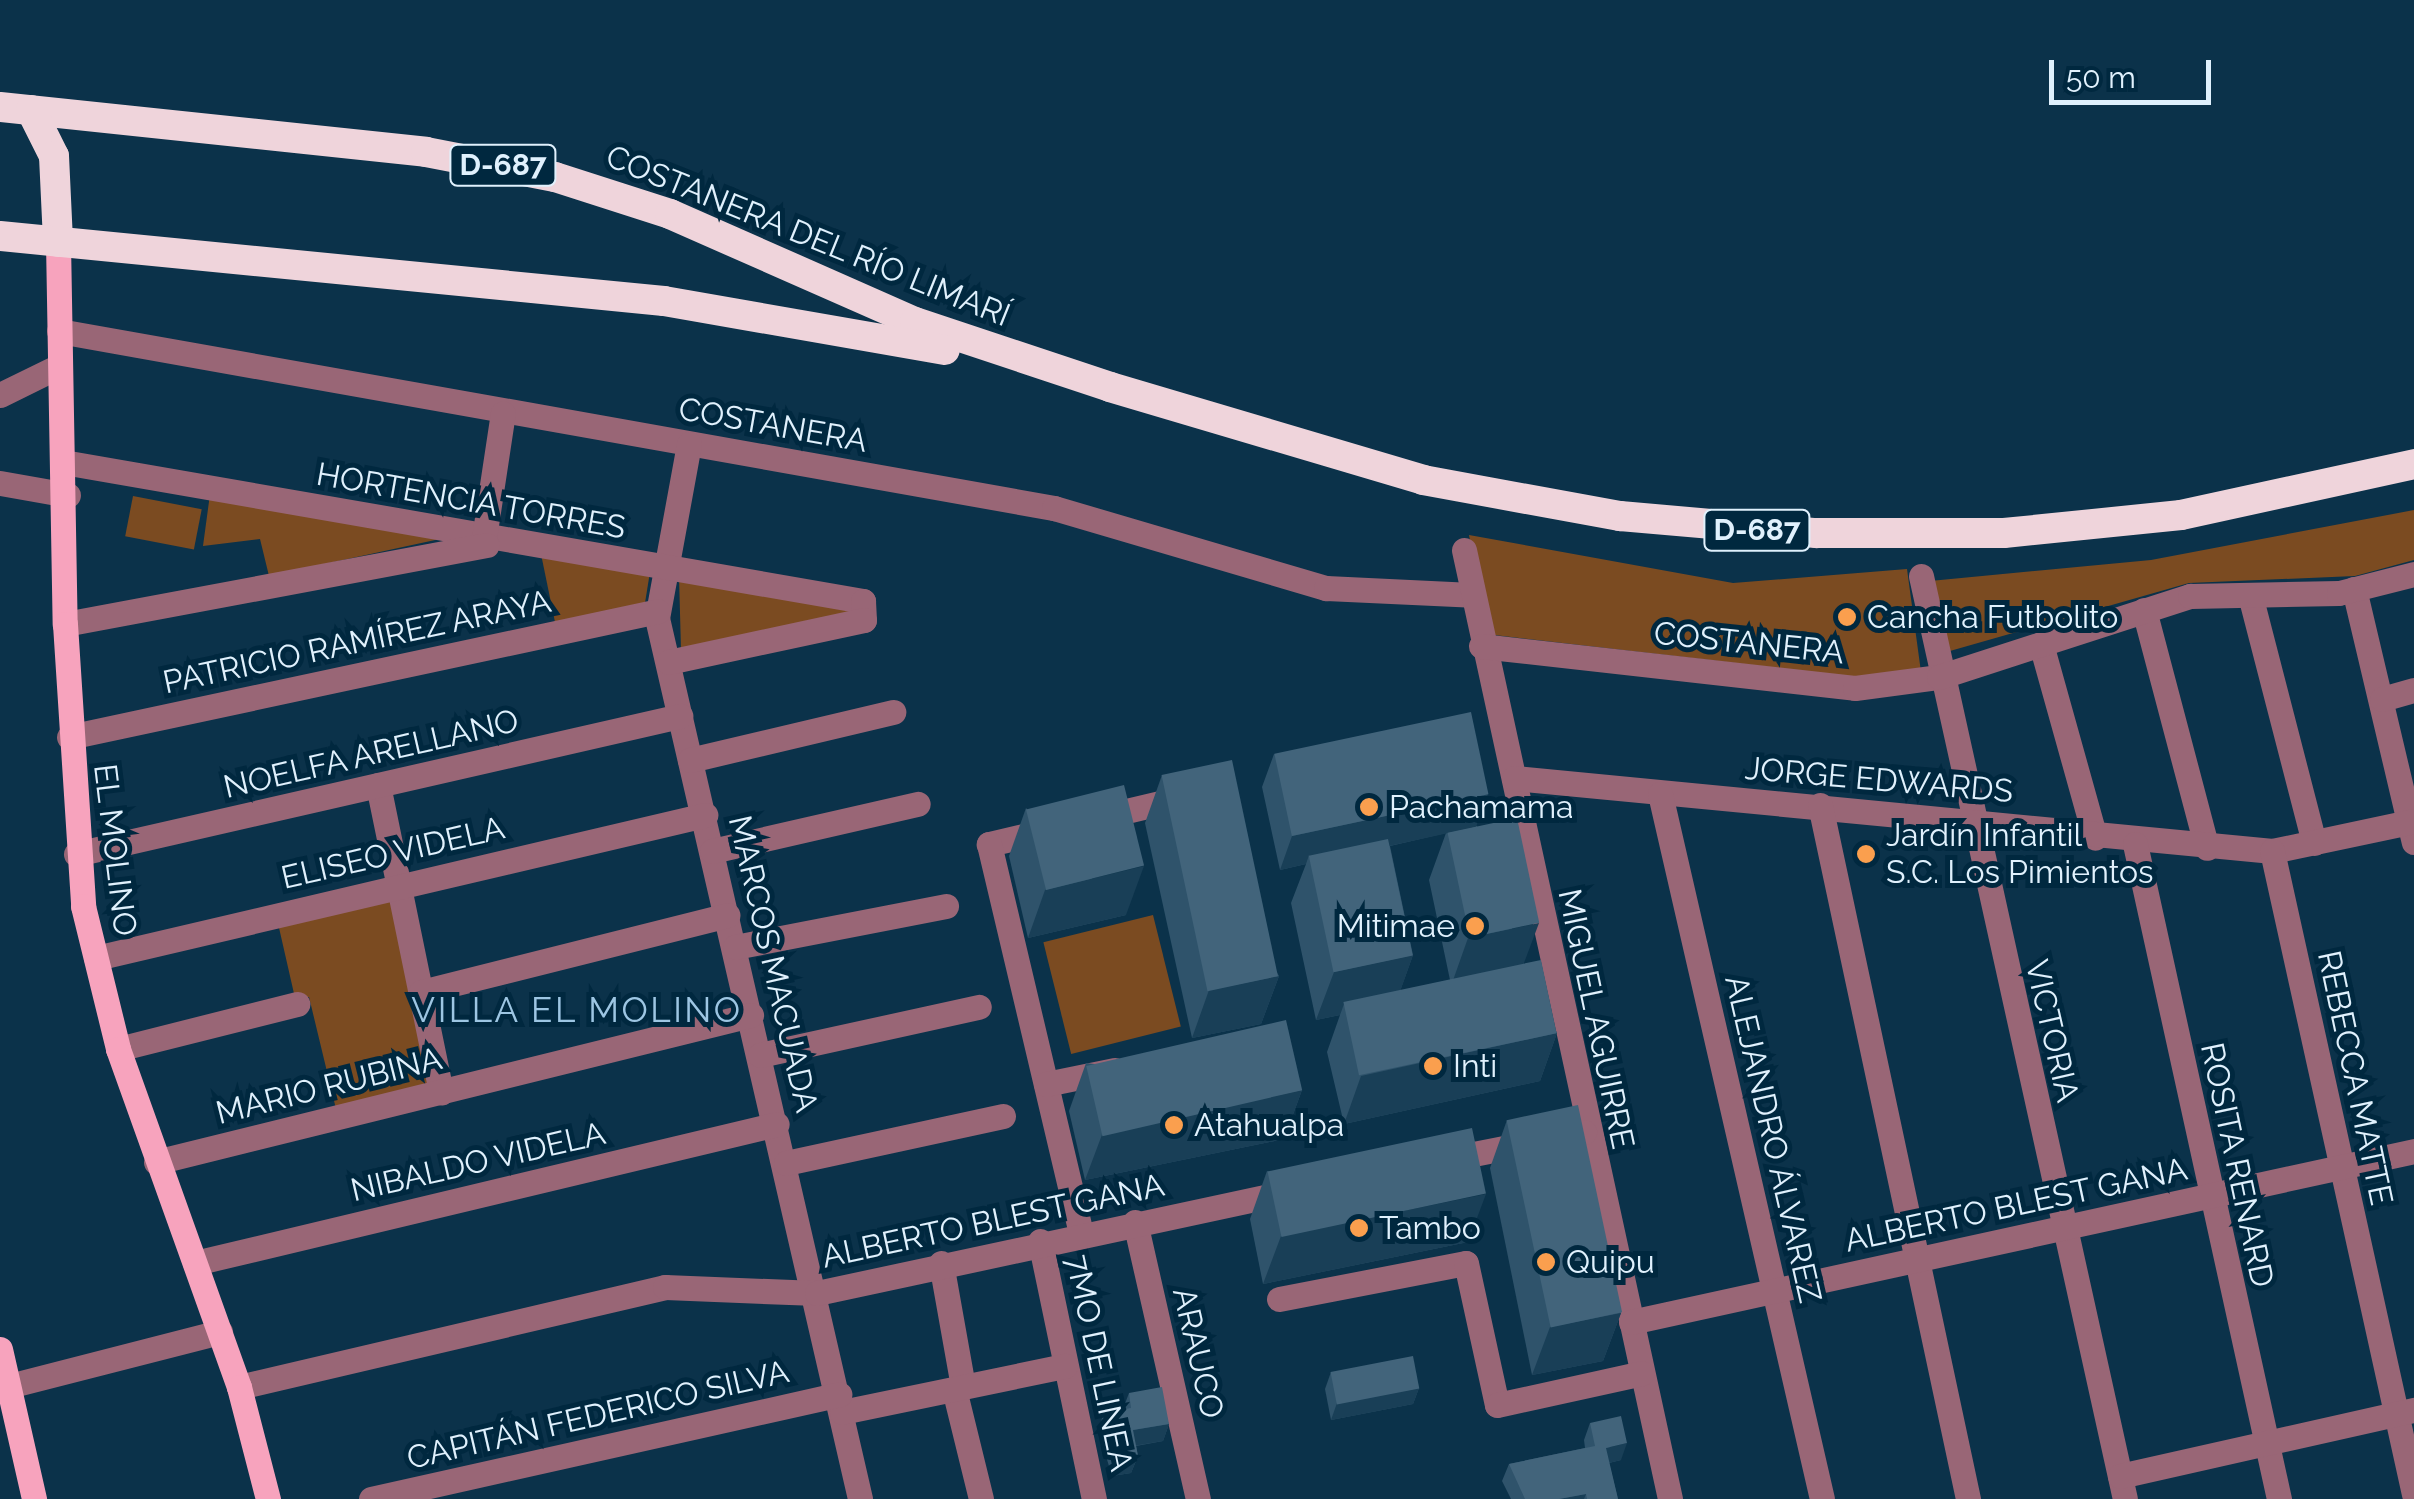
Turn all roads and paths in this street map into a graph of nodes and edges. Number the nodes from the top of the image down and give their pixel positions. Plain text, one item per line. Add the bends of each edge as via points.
1 (0, 107) edge
2 (31, 110) junction
3 (0, 236) edge
4 (58, 242) junction
5 (59, 331) junction
6 (59, 366) junction
7 (1110, 387) junction
8 (0, 395) edge
9 (502, 414) junction
10 (689, 444) junction
11 (68, 463) junction
12 (2414, 464) edge
13 (2, 478) edge
14 (68, 495) junction
15 (494, 540) junction
16 (1464, 550) dead end
17 (666, 567) junction
18 (2414, 574) edge
19 (1921, 576) dead end
20 (2354, 590) junction
21 (1472, 595) junction
22 (2250, 595) junction
23 (2144, 610) junction
24 (658, 611) junction
25 (65, 624) junction
26 (2041, 644) junction
27 (1481, 646) junction
28 (668, 662) junction
29 (1939, 677) junction
30 (2414, 690) edge
31 (2382, 699) junction
32 (892, 712) dead end
33 (680, 716) junction
34 (69, 737) junction
35 (690, 760) junction
36 (1514, 778) junction
37 (378, 785) junction
38 (1209, 791) edge
39 (1660, 794) junction
40 (918, 804) dead end
41 (1820, 805) junction
42 (705, 815) junction
43 (1971, 818) junction
44 (2413, 828) edge
45 (2095, 838) junction
46 (2314, 843) junction
47 (2135, 844) junction
48 (2207, 848) junction
49 (712, 851) junction
50 (2272, 851) junction
51 (76, 854) junction
52 (400, 884) junction
53 (946, 906) dead end
54 (727, 915) junction
55 (735, 947) junction
56 (96, 958) junction
57 (421, 992) junction
58 (297, 1004) dead end
59 (980, 1007) dead end
60 (751, 1016) junction
61 (118, 1048) junction
62 (760, 1055) junction
63 (1141, 1065) edge
64 (1046, 1084) junction
65 (441, 1092) junction
66 (1003, 1116) dead end
67 (777, 1124) junction
68 (1584, 1132) junction
69 (2414, 1151) edge
70 (156, 1162) junction
71 (786, 1163) junction
72 (1408, 1167) edge
73 (2342, 1167) junction
74 (1311, 1187) edge
75 (2209, 1196) junction
76 (1135, 1222) junction
77 (2064, 1228) junction
78 (1081, 1232) junction
79 (1040, 1240) junction
80 (1914, 1260) junction
81 (195, 1263) junction
82 (941, 1263) junction
83 (1774, 1290) junction
84 (816, 1293) junction
85 (1279, 1299) dead end
86 (1631, 1322) junction
87 (220, 1332) junction
88 (0, 1349) edge
89 (1065, 1366) junction
90 (1642, 1373) junction
91 (9, 1386) junction
92 (239, 1386) junction
93 (958, 1388) junction
94 (841, 1403) junction
95 (2405, 1412) edge
96 (2266, 1444) junction
97 (2123, 1488) edge
98 (2414, 1494) edge
99 (34, 1499) edge
100 (268, 1499) edge
101 (371, 1499) edge
102 (860, 1499) edge
103 (981, 1499) edge
104 (1094, 1499) edge
105 (1198, 1499) edge
106 (1670, 1499) edge
107 (1822, 1499) edge
108 (1968, 1499) edge
109 (2279, 1499) edge

1 - 2 highway, COSTANERA DEL RÍO LIMARÍ / D-687
2 - 4 highway via 54,156
2 - 7 highway, COSTANERA DEL RÍO LIMARÍ / D-687 via 426,152 556,177 708,229 915,322
3 - 4 highway, COSTANERA DEL RÍO LIMARÍ / D-687
4 - 5 main road, EL MOLINO
4 - 7 highway, COSTANERA DEL RÍO LIMARÍ / D-687 via 664,301
5 - 6 main road, EL MOLINO
5 - 9 street, COSTANERA
6 - 8 street
6 - 11 main road, EL MOLINO
7 - 12 highway, COSTANERA DEL RÍO LIMARÍ / D-687 via 1476,492 1754,530 1941,535 2124,523
9 - 10 street, COSTANERA
9 - 15 street
10 - 17 street, MARCOS MACUADA
10 - 21 street, COSTANERA via 1054,508 1326,588
11 - 14 main road, EL MOLINO
11 - 15 street, HORTENCIA TORRES
13 - 14 street
14 - 25 main road, EL MOLINO
15 - 17 street, HORTENCIA TORRES
15 - 25 street
16 - 21 street, MIGUEL AGUIRRE
17 - 24 street, MARCOS MACUADA
17 - 28 street, HORTENCIA TORRES via 863,601 864,620
18 - 20 street, COSTANERA
19 - 29 street, VICTORIA
20 - 22 street, COSTANERA
20 - 31 street
21 - 27 street, MIGUEL AGUIRRE
22 - 23 street, COSTANERA via 2190,596
22 - 46 street
23 - 26 street, COSTANERA
23 - 48 street
24 - 28 street, MARCOS MACUADA
24 - 34 street, PATRICIO RAMÍREZ ARAYA
25 - 34 main road, EL MOLINO
26 - 29 street, COSTANERA
26 - 45 street
27 - 29 street, COSTANERA via 1855,688
27 - 36 street, MIGUEL AGUIRRE
28 - 33 street, MARCOS MACUADA
29 - 43 street, VICTORIA
30 - 31 street
31 - 44 street
32 - 35 street
33 - 35 street, MARCOS MACUADA
33 - 37 street, NOELFA ARELLANO
34 - 51 main road, EL MOLINO
35 - 42 street, MARCOS MACUADA
36 - 39 street, JORGE EDWARDS
36 - 68 street, MIGUEL AGUIRRE
37 - 51 street, NOELFA ARELLANO
37 - 52 street
38 - 64 street via 989,844
39 - 41 street, JORGE EDWARDS
39 - 83 street, ALEJANDRO ÁLVAREZ
40 - 49 street
41 - 43 street, JORGE EDWARDS
41 - 80 street
42 - 49 street, MARCOS MACUADA
42 - 52 street, ELISEO VIDELA
43 - 45 street, JORGE EDWARDS
43 - 77 street, VICTORIA
44 - 46 street, JORGE EDWARDS
45 - 47 street, JORGE EDWARDS
46 - 50 street, JORGE EDWARDS
47 - 48 street, JORGE EDWARDS
47 - 75 street, ROSITA RENARD
48 - 50 street, JORGE EDWARDS
49 - 54 street, MARCOS MACUADA
50 - 73 street, REBECCA MATTE
51 - 56 main road, EL MOLINO
52 - 56 street, ELISEO VIDELA
52 - 57 street
53 - 55 street
54 - 55 street, MARCOS MACUADA
54 - 57 street
55 - 60 street, MARCOS MACUADA
56 - 61 main road, EL MOLINO
57 - 65 street
58 - 61 street
59 - 62 street
60 - 62 street, MARCOS MACUADA
60 - 65 street, MARIO RUBINA
61 - 70 main road, EL MOLINO
62 - 67 street, MARCOS MACUADA
63 - 64 street
64 - 78 street
65 - 70 street, MARIO RUBINA
66 - 71 street
67 - 71 street, MARCOS MACUADA
67 - 81 street, NIBALDO VIDELA
68 - 72 street
68 - 86 street, MIGUEL AGUIRRE
69 - 73 street, ALBERTO BLEST GANA
70 - 81 main road, EL MOLINO
71 - 84 street, MARCOS MACUADA
73 - 75 street, ALBERTO BLEST GANA
73 - 95 street, REBECCA MATTE
74 - 76 street, ALBERTO BLEST GANA
75 - 77 street, ALBERTO BLEST GANA
75 - 96 street, ROSITA RENARD
76 - 78 street, ALBERTO BLEST GANA
76 - 105 street, ARAUCO
77 - 80 street, ALBERTO BLEST GANA
77 - 97 street, VICTORIA
78 - 79 street, ALBERTO BLEST GANA
79 - 82 street, ALBERTO BLEST GANA
79 - 89 street, 7MO DE LINEA
80 - 83 street, ALBERTO BLEST GANA
80 - 108 street
81 - 87 main road, EL MOLINO
82 - 84 street, ALBERTO BLEST GANA
82 - 93 street
83 - 86 street, ALBERTO BLEST GANA
83 - 107 street, ALEJANDRO ÁLVAREZ
84 - 92 street, ALBERTO BLEST GANA via 665,1287
84 - 94 street, MARCOS MACUADA
85 - 90 street via 1466,1263 1497,1404
86 - 90 street, MIGUEL AGUIRRE
87 - 91 street
87 - 92 main road, EL MOLINO
88 - 91 main road
89 - 93 street, CAPITÁN FEDERICO SILVA
89 - 104 street, 7MO DE LINEA
90 - 106 street, MIGUEL AGUIRRE
91 - 99 main road
92 - 100 main road, EL MOLINO
93 - 94 street, CAPITÁN FEDERICO SILVA
93 - 103 street
94 - 101 street, CAPITÁN FEDERICO SILVA
94 - 102 street, MARCOS MACUADA
95 - 96 street
95 - 98 street, REBECCA MATTE
96 - 97 street
96 - 109 street, ROSITA RENARD

